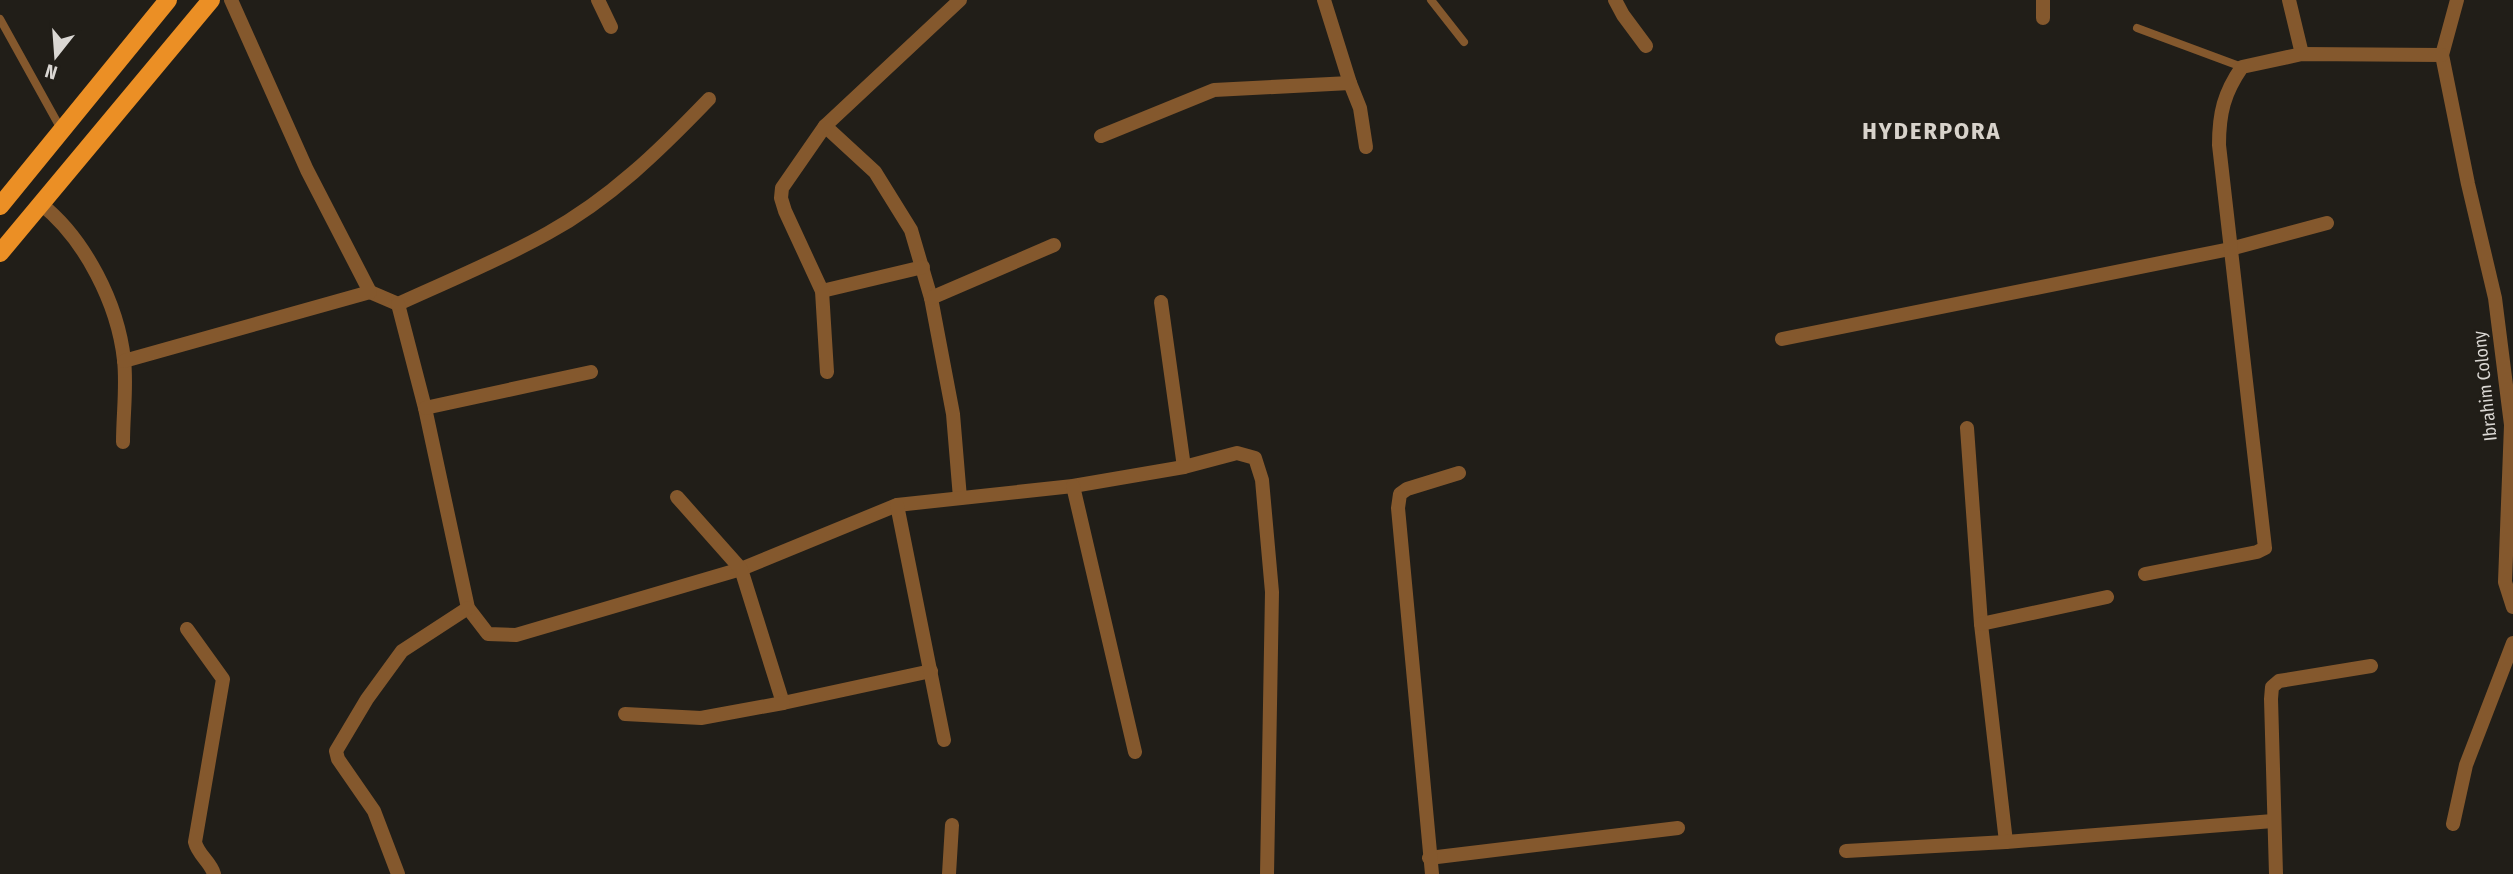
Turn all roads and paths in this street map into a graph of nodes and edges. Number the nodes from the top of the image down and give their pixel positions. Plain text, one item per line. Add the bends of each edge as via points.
1 (168, 0) edge
2 (211, 0) edge
3 (232, 0) edge
4 (598, 0) edge
5 (960, 0) edge
6 (1324, 0) edge
7 (1431, 0) edge
8 (1615, 0) edge
9 (2043, 0) edge
10 (2288, 0) edge
11 (2457, 0) edge
12 (2043, 18) dead end
13 (0, 19) edge
14 (611, 27) dead end
15 (2137, 28) dead end
16 (1464, 42) dead end
17 (1646, 46) dead end
18 (2302, 54) junction
19 (2442, 55) junction
20 (2242, 67) junction
21 (1350, 83) junction
22 (709, 99) dead end
23 (825, 126) junction
24 (61, 129) junction
25 (1101, 136) dead end
26 (1366, 147) dead end
27 (41, 204) junction
28 (0, 206) edge
29 (2327, 223) dead end
30 (1054, 245) dead end
31 (2230, 249) junction
32 (0, 254) edge
33 (923, 267) junction
34 (822, 291) junction
35 (369, 292) junction
36 (931, 298) junction
37 (1161, 302) dead end
38 (398, 304) junction
39 (1782, 339) dead end
40 (124, 360) junction
41 (591, 372) dead end
42 (827, 372) dead end
43 (425, 408) junction
44 (1966, 428) dead end
45 (123, 442) dead end
46 (1184, 467) junction
47 (1459, 473) dead end
48 (1073, 485) junction
49 (677, 497) dead end
50 (960, 498) junction
51 (897, 505) junction
52 (741, 569) junction
53 (2146, 574) dead end
54 (2107, 597) dead end
55 (2513, 607) edge
56 (468, 608) junction
57 (1981, 624) junction
58 (187, 629) dead end
59 (2513, 643) edge
60 (2371, 666) dead end
61 (930, 671) junction
62 (782, 703) junction
63 (625, 714) dead end
64 (944, 740) dead end
65 (1135, 752) dead end
66 (2273, 821) junction
67 (2453, 824) dead end
68 (952, 825) dead end
69 (1678, 828) dead end
70 (2006, 842) junction
71 (1846, 851) dead end
72 (1429, 858) junction
73 (214, 874) edge
74 (398, 874) edge
75 (948, 874) edge
76 (1267, 874) edge
77 (1432, 874) edge
78 (2276, 874) edge

1 - 24 main road
2 - 27 main road
3 - 35 street via 307,170
4 - 14 street
5 - 23 street
6 - 21 street
7 - 16 lane
8 - 17 street
9 - 12 street
10 - 18 street
11 - 19 street, Ibrahim Colony
13 - 24 lane
15 - 20 lane
18 - 19 street
18 - 20 street
19 - 55 street, Ibrahim Colony via 2495,298 2511,425 2505,582
20 - 31 street via 2228,88 2219,128
21 - 25 street via 1214,90
21 - 26 street via 1360,108
22 - 38 street via 655,156 586,210 548,233
23 - 33 street via 860,156 886,187 911,230
23 - 34 street via 788,176 781,198
24 - 28 main road
27 - 32 main road
27 - 40 street via 58,218 105,292
29 - 31 street
30 - 36 street
31 - 39 street
31 - 53 street via 2265,548
33 - 34 street
33 - 36 street
34 - 42 street
35 - 38 street
35 - 40 street
36 - 50 street via 953,414
37 - 46 street
38 - 43 street
40 - 45 street
41 - 43 street
43 - 56 street
44 - 57 street
46 - 48 street
46 - 76 street via 1237,453 1255,458 1259,467 1272,592
47 - 72 street via 1407,489 1400,494 1398,508
48 - 50 street
48 - 65 street
49 - 52 street
50 - 51 street
51 - 52 street
51 - 61 street
52 - 56 street via 516,635 488,634
52 - 62 street
54 - 57 street
56 - 74 street via 402,651 336,751 374,811
57 - 70 street
58 - 73 street via 223,679 195,842
59 - 67 street via 2466,765
60 - 66 street via 2279,681 2273,687
61 - 62 street
61 - 64 street
62 - 63 street via 701,718
66 - 70 street
66 - 78 street
68 - 75 street
69 - 72 street
70 - 71 street
72 - 77 street

